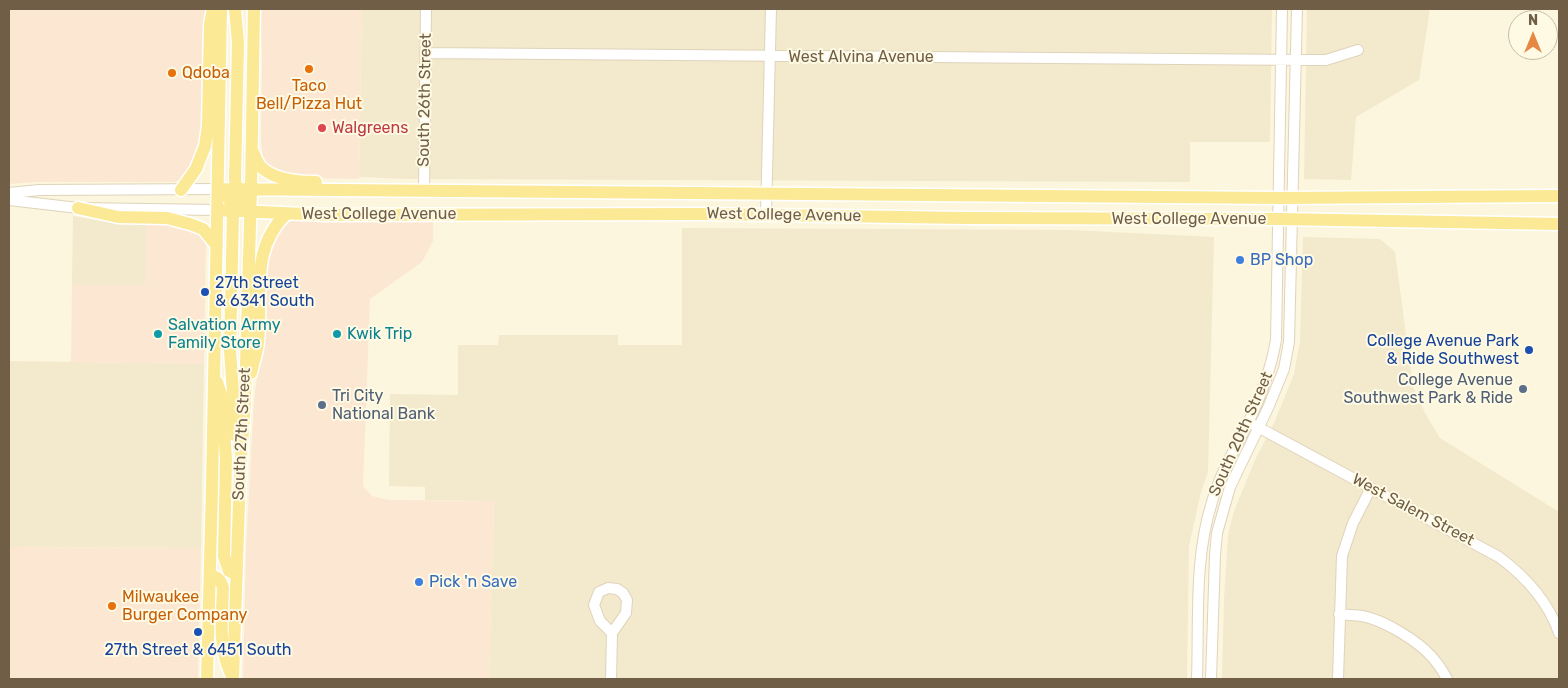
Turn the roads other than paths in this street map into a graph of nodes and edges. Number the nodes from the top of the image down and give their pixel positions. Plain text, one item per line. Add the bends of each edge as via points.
1 (213, 9) edge
2 (221, 9) edge
3 (235, 9) edge
4 (254, 9) edge
5 (426, 9) edge
6 (771, 9) edge
7 (1282, 9) edge
8 (1297, 9) edge
9 (1358, 50) dead end
10 (425, 53) junction
11 (770, 56) junction
12 (1281, 60) junction
13 (1296, 60) junction
14 (252, 150) junction
15 (218, 189) junction
16 (236, 189) junction
17 (251, 189) junction
18 (181, 190) junction
19 (409, 192) junction
20 (424, 192) junction
21 (9, 194) edge
22 (767, 195) junction
23 (1559, 196) edge
24 (1279, 198) junction
25 (1294, 198) junction
26 (9, 200) edge
27 (78, 208) junction
28 (218, 210) junction
29 (233, 211) junction
30 (250, 212) junction
31 (286, 214) junction
32 (766, 215) junction
33 (1279, 219) junction
34 (1293, 220) junction
35 (1559, 224) edge
36 (217, 246) junction
37 (214, 373) junction
38 (245, 400) junction
39 (1248, 422) junction
40 (1259, 428) junction
41 (240, 473) junction
42 (1371, 488) junction
43 (210, 575) junction
44 (237, 575) junction
45 (1339, 614) junction
46 (1557, 628) edge
47 (612, 633) dead end
48 (207, 679) edge
49 (233, 679) edge
50 (611, 679) edge
51 (1197, 679) edge
52 (1211, 679) edge
53 (1338, 679) edge
54 (1447, 679) edge

1 - 18 main road via 205,146 196,169
2 - 15 main road, South 27th Street
3 - 16 main road via 238,44
4 - 14 main road, South 27th Street
5 - 10 street, South 26th Street
6 - 11 street
7 - 12 street, South 20th Street
8 - 13 street, South 20th Street
9 - 13 street, West Alvina Avenue via 1326,60
10 - 11 street, West Alvina Avenue
10 - 20 street, South 26th Street
11 - 12 street, West Alvina Avenue
11 - 22 street
12 - 13 street, West Alvina Avenue
12 - 24 street, South 20th Street
13 - 25 street, South 20th Street
14 - 17 main road, South 27th Street
14 - 19 main road via 260,166 280,177 303,182 367,183
15 - 16 main road, West College Avenue
15 - 18 street, West College Avenue
15 - 28 main road, South 27th Street
15 - 29 main road via 229,198
16 - 17 main road, West College Avenue
16 - 30 main road
17 - 19 main road, West College Avenue
17 - 30 main road, South 27th Street
18 - 21 street, West College Avenue via 39,190
19 - 20 main road, West College Avenue
20 - 22 main road, West College Avenue
22 - 24 main road, West College Avenue
22 - 32 street
23 - 25 main road, West College Avenue
24 - 25 main road, West College Avenue
24 - 33 street, South 20th Street
25 - 34 street, South 20th Street
26 - 27 street, West College Avenue
27 - 28 street, West College Avenue
27 - 36 main road via 118,217 167,218 190,224 203,229
28 - 29 main road, West College Avenue
28 - 36 main road, South 27th Street
29 - 30 main road, West College Avenue
29 - 41 main road via 230,350
30 - 31 main road, West College Avenue
30 - 38 main road, South 27th Street
31 - 32 main road, West College Avenue
31 - 38 main road via 270,233 260,270 258,344
32 - 33 main road, West College Avenue
33 - 34 main road, West College Avenue
33 - 39 street, South 20th Street via 1276,340 1272,364
34 - 35 main road, West College Avenue
34 - 40 street, South 20th Street via 1289,342 1284,369
36 - 37 main road, South 27th Street
37 - 43 main road, South 27th Street
37 - 44 main road via 222,398 226,459 224,556 229,571
38 - 41 main road, South 27th Street
39 - 40 street, West Salem Street
39 - 51 street, South 20th Street via 1221,476 1207,519 1200,566
40 - 42 street, West Salem Street
40 - 52 street, South 20th Street via 1230,487 1217,533
41 - 44 main road, South 27th Street
42 - 45 street via 1344,545
42 - 46 street, West Salem Street via 1514,568 1535,590
43 - 48 main road, South 27th Street
43 - 49 main road via 221,581 223,588 222,643 225,663
44 - 49 main road, South 27th Street
45 - 53 street
45 - 54 street via 1375,620 1408,638 1430,655
47 - 50 street

